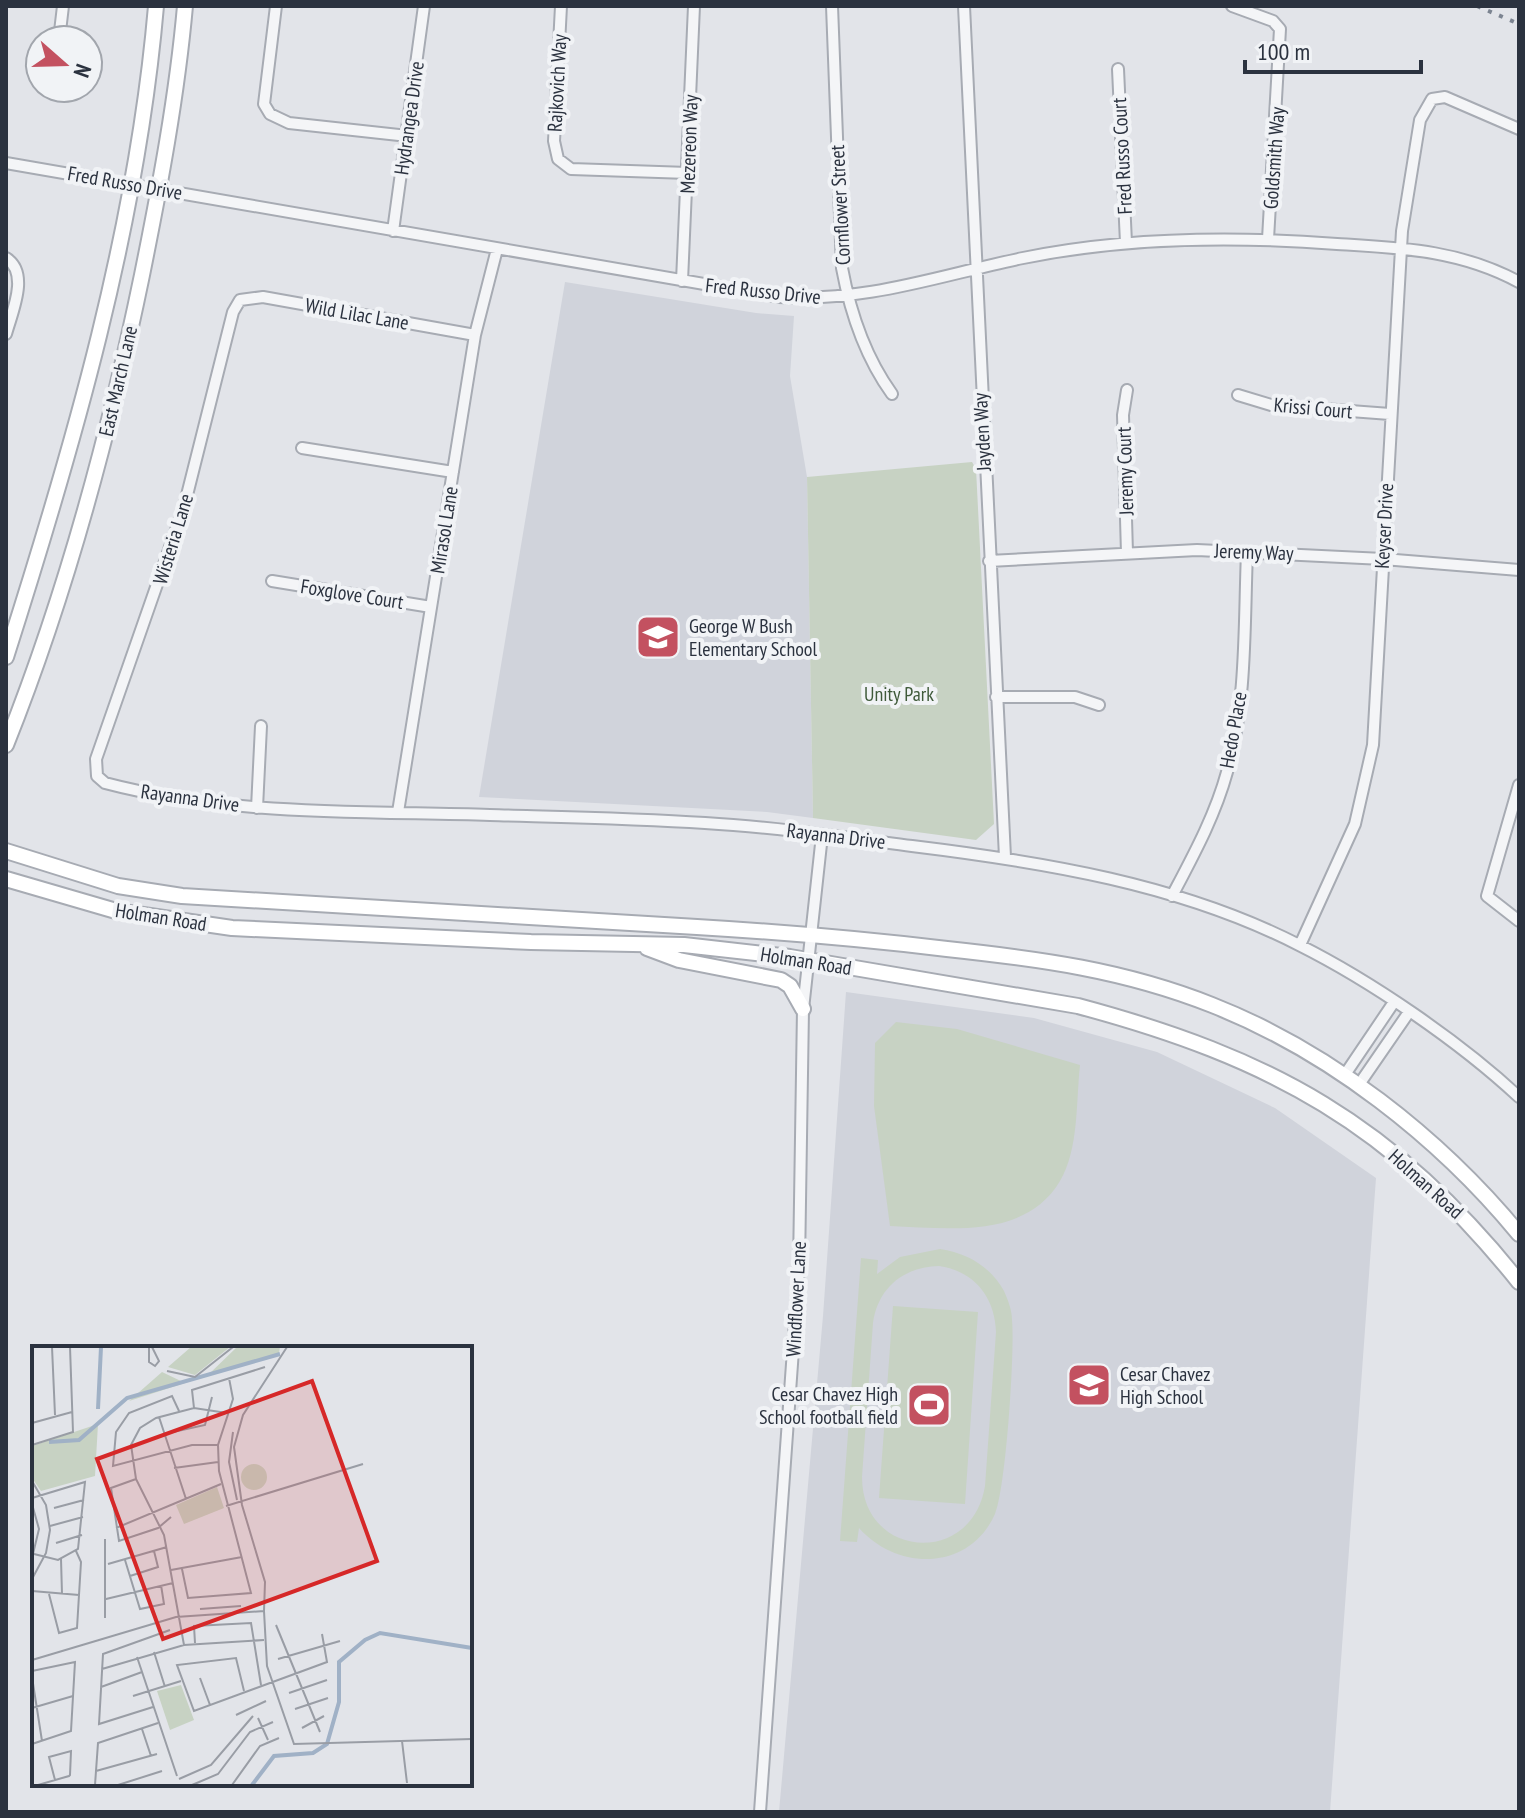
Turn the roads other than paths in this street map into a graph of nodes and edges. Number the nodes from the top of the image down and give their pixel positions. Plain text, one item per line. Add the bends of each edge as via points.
1 (156, 6) edge
2 (185, 6) edge
3 (276, 6) edge
4 (424, 6) edge
5 (561, 6) edge
6 (694, 6) edge
7 (832, 6) edge
8 (964, 6) edge
9 (1232, 6) edge
10 (1118, 69) dead end
11 (1519, 129) edge
12 (408, 136) junction
13 (6, 163) edge
14 (688, 173) junction
15 (131, 184) junction
16 (160, 189) junction
17 (393, 231) junction
18 (1268, 239) junction
19 (1126, 243) junction
20 (1400, 248) junction
21 (497, 249) junction
22 (6, 258) edge
23 (975, 271) junction
24 (682, 281) junction
25 (1519, 282) edge
26 (847, 297) junction
27 (240, 300) joint
28 (6, 334) edge
29 (475, 335) junction
30 (1127, 390) dead end
31 (892, 394) dead end
32 (1238, 395) dead end
33 (1390, 414) junction
34 (302, 448) dead end
35 (453, 472) junction
36 (1247, 552) junction
37 (1127, 553) junction
38 (1383, 559) junction
39 (989, 561) junction
40 (1519, 570) edge
41 (272, 581) dead end
42 (431, 607) junction
43 (6, 657) edge
44 (996, 697) junction
45 (1099, 705) dead end
46 (261, 726) dead end
47 (6, 745) edge
48 (97, 776) joint
49 (1519, 785) edge
50 (257, 808) junction
51 (398, 812) junction
52 (822, 835) junction
53 (6, 851) edge
54 (1005, 857) junction
55 (6, 879) edge
56 (1172, 896) junction
57 (1519, 921) edge
58 (810, 933) junction
59 (636, 943) junction
60 (1300, 945) junction
61 (807, 960) junction
62 (1394, 1002) junction
63 (803, 1009) junction
64 (1409, 1012) junction
65 (1344, 1076) junction
66 (1358, 1086) junction
67 (1518, 1094) edge
68 (1519, 1234) edge
69 (1519, 1282) edge
70 (760, 1812) edge

1 - 15 main road, East March Lane
2 - 16 main road, East March Lane
3 - 12 street via 264,104 270,114 289,123
4 - 12 street, Hydrangea Drive
5 - 14 street, Rajkovich Way via 554,141 558,159 571,169
6 - 14 street, Mezereon Way
7 - 26 street, Cornflower Street
8 - 23 street, Jayden Way
9 - 18 street, Goldsmith Way via 1273,21 1280,29
10 - 19 street, Fred Russo Court
11 - 20 street, Keyser Drive via 1457,101 1432,99 1420,120
12 - 17 street, Hydrangea Drive
13 - 15 street, Fred Russo Drive
14 - 24 street, Mezereon Way
15 - 16 street, Fred Russo Drive
15 - 43 main road, East March Lane via 90,363
16 - 17 street, Fred Russo Drive
16 - 47 main road, East March Lane via 85,518
17 - 21 street, Fred Russo Drive
18 - 19 street, Fred Russo Drive
18 - 20 street, Fred Russo Drive
19 - 23 street, Fred Russo Drive via 1021,258
20 - 25 street, Fred Russo Drive via 1471,259
20 - 33 street, Keyser Drive
21 - 24 street, Fred Russo Drive
21 - 29 street, Mirasol Lane
22 - 28 street via 18,273
23 - 26 street, Fred Russo Drive
23 - 39 street, Jayden Way
24 - 26 street, Fred Russo Drive via 779,297
26 - 31 street, Cornflower Street
27 - 29 street, Wild Lilac Lane via 263,297
27 - 48 street, Wisteria Lane via 184,507 96,759
29 - 35 street, Mirasol Lane
30 - 37 street, Jeremy Court
32 - 33 street, Krissi Court via 1271,405
33 - 38 street, Keyser Drive
34 - 35 street
35 - 42 street, Mirasol Lane
36 - 37 street, Jeremy Way
36 - 38 street, Jeremy Way
36 - 56 street, Hedo Place via 1234,742 1216,805
37 - 39 street, Jeremy Way
38 - 40 street, Jeremy Way
38 - 60 street, Keyser Drive via 1378,701 1365,788 1342,859
39 - 44 street, Jayden Way
41 - 42 street, Foxglove Court
42 - 51 street, Mirasol Lane
44 - 45 street via 1075,697
44 - 54 street, Jayden Way
46 - 50 street
48 - 50 street, Rayanna Drive via 105,783 173,798
49 - 57 street via 1487,896
50 - 51 street, Rayanna Drive
51 - 52 street, Rayanna Drive via 694,822
52 - 54 street, Rayanna Drive
52 - 58 street, Windflower Lane
53 - 58 main road, Holman Road via 118,886 182,896
54 - 56 street, Rayanna Drive
55 - 59 main road, Holman Road via 116,911 232,928
56 - 60 street, Rayanna Drive
58 - 61 street, Windflower Lane
58 - 65 main road, Holman Road via 1068,962 1142,980 1214,1005
59 - 61 main road, Holman Road
59 - 63 main road via 679,960 781,980
60 - 62 street, Rayanna Drive
61 - 63 street, Windflower Lane
61 - 69 main road, Holman Road via 1078,1006 1247,1061 1331,1107 1402,1159 1458,1210
62 - 64 street, Rayanna Drive
62 - 65 street
63 - 70 street, Windflower Lane via 798,1281
64 - 66 street
64 - 67 street, Rayanna Drive
65 - 66 main road, Holman Road
66 - 68 main road, Holman Road via 1465,1174

